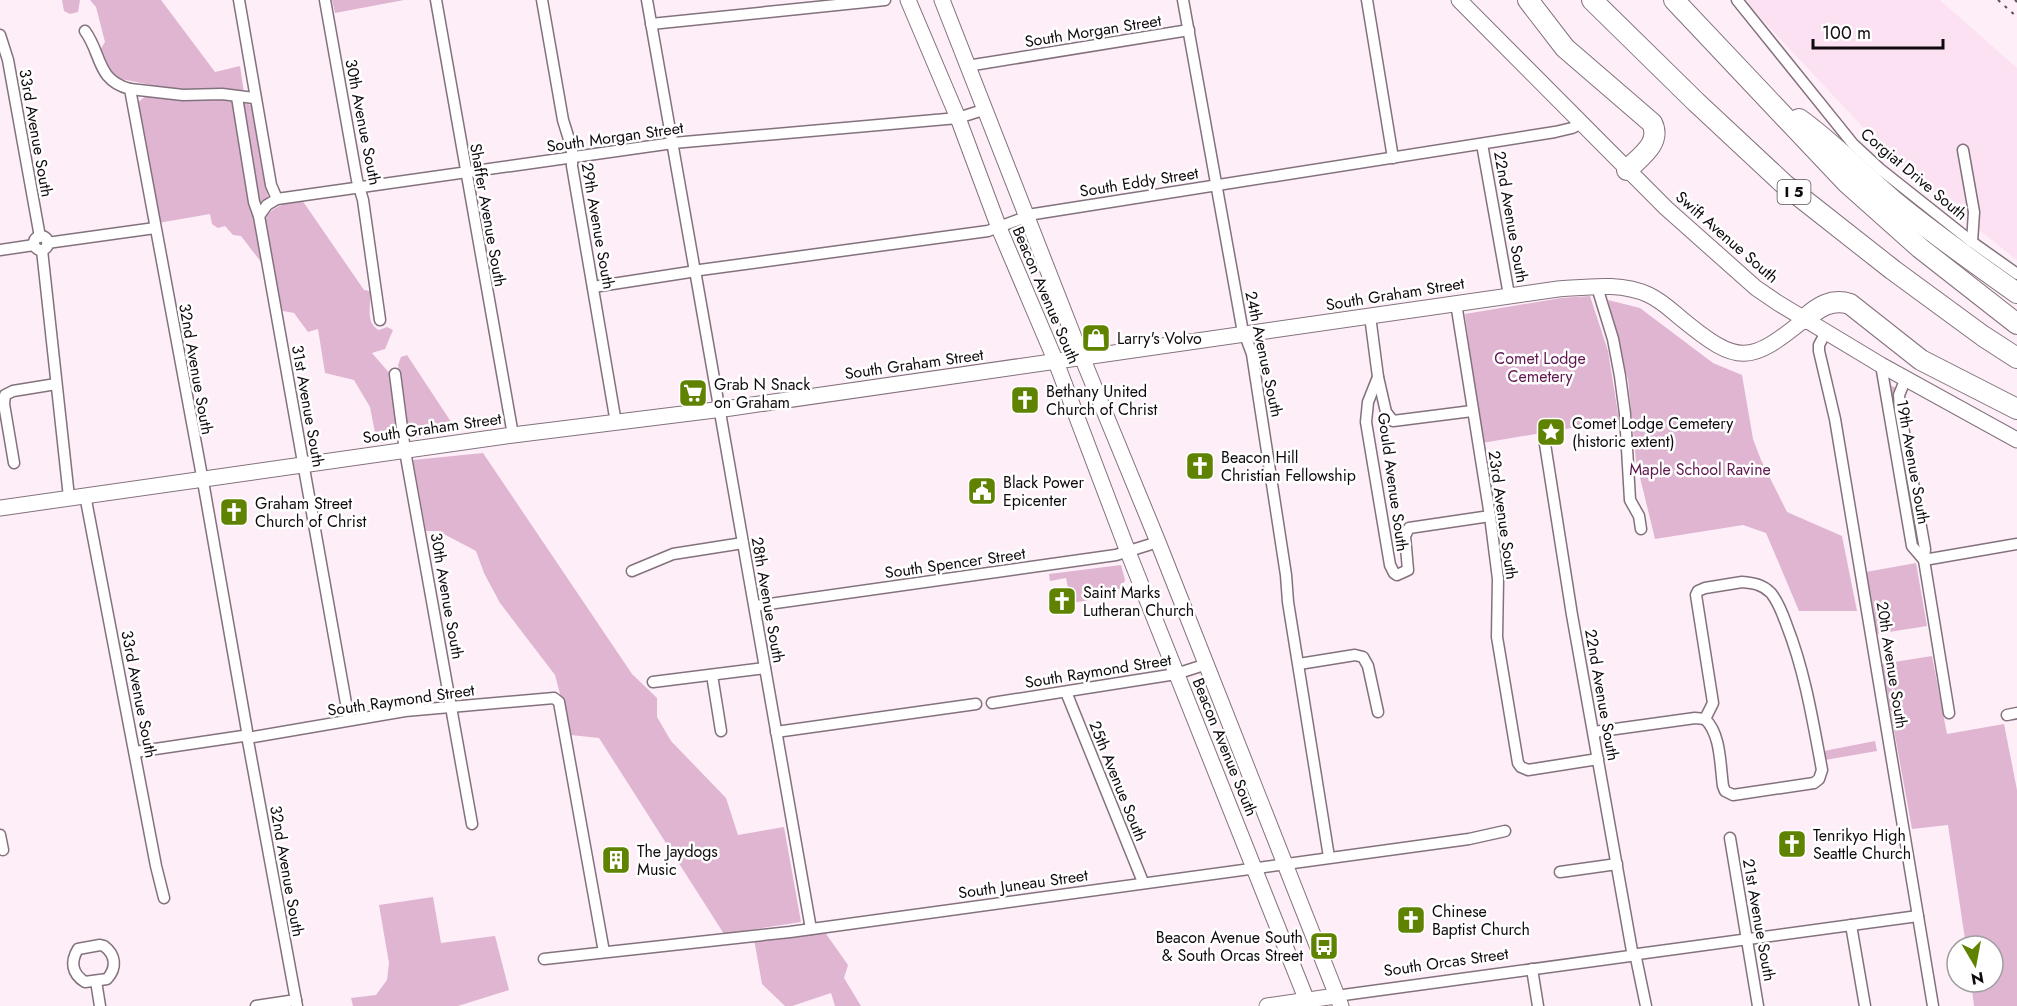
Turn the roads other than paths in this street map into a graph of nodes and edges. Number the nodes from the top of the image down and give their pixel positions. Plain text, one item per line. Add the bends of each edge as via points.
1 (239, 0) edge
2 (325, 0) edge
3 (436, 0) edge
4 (542, 0) edge
5 (647, 0) edge
6 (885, 0) edge
7 (908, 0) edge
8 (942, 0) edge
9 (1183, 0) edge
10 (1367, 0) edge
11 (1459, 0) edge
12 (1528, 0) edge
13 (1592, 0) edge
14 (1674, 0) edge
15 (1737, 0) edge
16 (651, 24) junction
17 (1189, 30) junction
18 (85, 31) dead end
19 (0, 35) edge
20 (967, 66) junction
21 (130, 89) junction
22 (1762, 92) junction
23 (237, 97) junction
24 (254, 99) junction
25 (984, 110) junction
26 (958, 118) junction
27 (1582, 123) junction
28 (673, 143) junction
29 (1482, 144) junction
30 (1964, 150) dead end
31 (572, 158) junction
32 (1393, 158) junction
33 (1627, 170) junction
34 (466, 173) junction
35 (1217, 185) junction
36 (359, 188) junction
37 (277, 199) junction
38 (259, 216) junction
39 (1026, 216) junction
40 (155, 228) junction
41 (999, 228) junction
42 (1972, 242) junction
43 (41, 244) junction
44 (0, 250) edge
45 (695, 271) junction
46 (2017, 274) edge
47 (593, 287) junction
48 (1597, 287) junction
49 (2017, 293) edge
50 (1509, 295) junction
51 (1456, 303) junction
52 (1370, 316) junction
53 (1805, 318) junction
54 (380, 320) dead end
55 (2017, 324) edge
56 (1826, 332) junction
57 (1245, 336) junction
58 (1082, 358) junction
59 (2017, 358) edge
60 (1056, 363) junction
61 (1881, 365) junction
62 (395, 374) dead end
63 (1378, 376) junction
64 (1906, 378) junction
65 (56, 384) junction
66 (2017, 409) edge
67 (719, 410) junction
68 (1472, 411) junction
69 (616, 423) junction
70 (513, 435) junction
71 (2017, 440) edge
72 (1545, 444) dead end
73 (405, 451) junction
74 (14, 463) dead end
75 (303, 465) junction
76 (202, 478) junction
77 (77, 496) junction
78 (0, 508) edge
79 (1490, 516) junction
80 (1641, 529) dead end
81 (1158, 542) junction
82 (743, 543) junction
83 (2017, 544) edge
84 (1128, 552) junction
85 (1924, 560) junction
86 (633, 571) dead end
87 (755, 606) junction
88 (1207, 664) junction
89 (1299, 664) junction
90 (765, 668) junction
91 (1176, 674) junction
92 (712, 675) junction
93 (653, 682) dead end
94 (1066, 692) junction
95 (992, 703) dead end
96 (976, 704) dead end
97 (451, 706) junction
98 (1377, 712) dead end
99 (1949, 713) dead end
100 (1705, 719) junction
101 (349, 720) junction
102 (721, 731) dead end
103 (776, 732) junction
104 (1593, 732) junction
105 (248, 736) junction
106 (135, 752) junction
107 (1598, 759) junction
108 (472, 824) dead end
109 (1505, 831) dead end
110 (0, 836) edge
111 (1730, 838) dead end
112 (3, 850) dead end
113 (1329, 857) junction
114 (1285, 863) junction
115 (1617, 864) junction
116 (1253, 868) junction
117 (1560, 872) dead end
118 (1143, 882) junction
119 (164, 898) dead end
120 (1918, 916) junction
121 (1851, 925) junction
122 (810, 929) junction
123 (1747, 939) junction
124 (604, 952) junction
125 (1634, 955) junction
126 (544, 959) dead end
127 (1532, 969) junction
128 (96, 981) dead end
129 (1338, 1001) edge
130 (297, 1003) edge
131 (1308, 1003) edge
132 (100, 1006) edge
133 (256, 1006) edge
134 (1267, 1006) edge
135 (1538, 1006) edge
136 (1646, 1006) edge
137 (1758, 1006) edge
138 (1865, 1006) edge
139 (1933, 1006) edge

1 - 24 street
2 - 36 street, 30th Avenue South
3 - 34 street, Shaffer Avenue South
4 - 31 street, 29th Avenue South
5 - 16 street, 28th Avenue South
6 - 16 street
7 - 26 street, Beacon Avenue South
8 - 20 street, Beacon Avenue South
9 - 17 street, 24th Avenue South
10 - 32 street
11 - 27 street, Swift Avenue South
12 - 33 highway via 1565,48 1652,123 1653,144
13 - 59 highway, I 5 via 1785,185 1893,270
14 - 22 highway
15 - 42 street, Corgiat Drive South via 1853,144
16 - 28 street, 28th Avenue South
17 - 20 street, South Morgan Street
17 - 35 street, 24th Avenue South
18 - 21 street via 92,40 101,70 113,82
19 - 43 street, 33rd Avenue South via 8,60
20 - 25 street, Beacon Avenue South
21 - 23 street
21 - 40 street, 32nd Avenue South
22 - 49 highway via 1821,135 1935,234
22 - 55 highway via 1846,182 1920,248
23 - 24 street
23 - 38 street, 31st Avenue South
24 - 37 street
25 - 26 street, South Morgan Street
25 - 39 street, Beacon Avenue South
26 - 28 street, South Morgan Street
26 - 41 street, Beacon Avenue South
27 - 29 street, South Eddy Street via 1565,131
27 - 33 street, Swift Avenue South
28 - 31 street, South Morgan Street
28 - 45 street, 28th Avenue South
29 - 32 street, South Eddy Street
29 - 50 street, 22nd Avenue South
30 - 42 street via 1974,212
31 - 34 street, South Morgan Street
31 - 47 street, 29th Avenue South
32 - 35 street, South Eddy Street
33 - 53 street, Swift Avenue South via 1733,269
34 - 36 street, South Morgan Street
34 - 70 street, Shaffer Avenue South
35 - 39 street, South Eddy Street
35 - 57 street, 24th Avenue South
36 - 37 street, South Morgan Street
36 - 54 street, 30th Avenue South
37 - 38 street
38 - 75 street, 31st Avenue South
39 - 41 street, South Eddy Street
39 - 58 street, Beacon Avenue South
40 - 43 street
40 - 76 street, 32nd Avenue South
41 - 45 street, South Eddy Street
41 - 60 street, Beacon Avenue South
42 - 46 street, Corgiat Drive South
43 - 44 street
43 - 65 street, 33rd Avenue South
45 - 47 street, South Eddy Street
45 - 67 street, 28th Avenue South
47 - 69 street, 29th Avenue South
48 - 50 street, South Graham Street
48 - 53 street, South Graham Street via 1630,289 1652,296 1708,341 1732,352 1763,350
48 - 80 street via 1620,375 1630,500
50 - 51 street, South Graham Street
51 - 52 street, South Graham Street
51 - 68 street, 23rd Avenue South
52 - 57 street, South Graham Street
52 - 63 street, Gould Avenue South
53 - 56 street, Swift Avenue South
53 - 66 highway via 1829,303 1851,304 1921,360
56 - 61 street, Swift Avenue South
56 - 120 street, 20th Avenue South via 1819,351 1835,419
57 - 58 street, South Graham Street
57 - 89 street, 24th Avenue South via 1260,398
58 - 60 street, South Graham Street
58 - 81 street, Beacon Avenue South
60 - 67 street, South Graham Street
60 - 84 street, Beacon Avenue South
61 - 64 street, Swift Avenue South
61 - 85 street, 19th Avenue South via 1912,546
62 - 73 street, 30th Avenue South
63 - 68 street, Gould Avenue South via 1386,412 1393,421
63 - 79 street, Gould Avenue South via 1368,402 1366,422 1394,573 1408,570 1406,531
64 - 71 street, Swift Avenue South
64 - 85 street, 19th Avenue South via 1899,402
65 - 74 street via 13,390 5,395
65 - 77 street, 33rd Avenue South
67 - 69 street, South Graham Street
67 - 82 street, 28th Avenue South
68 - 79 street, 23rd Avenue South
69 - 70 street, South Graham Street
70 - 73 street, South Graham Street
72 - 104 street, 22nd Avenue South
73 - 75 street, South Graham Street
73 - 97 street, 30th Avenue South
75 - 76 street, South Graham Street
75 - 101 street, 31st Avenue South
76 - 77 street, South Graham Street
76 - 105 street, 32nd Avenue South
77 - 78 street, South Graham Street
77 - 106 street, 33rd Avenue South
79 - 107 street, 23rd Avenue South via 1498,579 1497,637 1517,759 1528,770
81 - 84 street, South Spencer Street
81 - 88 street, Beacon Avenue South
82 - 86 street via 673,554
82 - 87 street, 28th Avenue South
83 - 85 street
84 - 87 street, South Spencer Street
84 - 91 street, Beacon Avenue South
85 - 99 street, 19th Avenue South
87 - 90 street, 28th Avenue South
88 - 91 street, South Raymond Street
88 - 114 street, Beacon Avenue South
89 - 98 street via 1363,657
89 - 113 street, 24th Avenue South
90 - 92 street
90 - 103 street, 28th Avenue South
91 - 94 street, South Raymond Street
91 - 116 street, Beacon Avenue South
92 - 93 street
92 - 102 street
94 - 95 street, South Raymond Street
94 - 118 street, 25th Avenue South
96 - 103 street
97 - 101 street, South Raymond Street
97 - 108 street, 30th Avenue South
97 - 124 street, South Raymond Street via 554,698 558,702
100 - 100 street via 1714,729 1723,786 1730,794 1810,784 1819,779 1822,770 1804,680 1776,600 1757,583 1742,582 1698,591 1696,604 1713,703
100 - 104 street
101 - 105 street, South Raymond Street
103 - 122 street, 28th Avenue South
104 - 107 street, 22nd Avenue South
105 - 106 street, South Raymond Street
105 - 130 street, 32nd Avenue South
106 - 119 street, 33rd Avenue South
107 - 115 street, 22nd Avenue South
109 - 113 street, South Juneau Street
110 - 112 street
111 - 123 street, 21st Avenue South
113 - 114 street, South Juneau Street
114 - 116 street, South Juneau Street
114 - 129 street, Beacon Avenue South
115 - 117 street
115 - 125 street, 22nd Avenue South
116 - 118 street, South Juneau Street
116 - 131 street, Beacon Avenue South
118 - 122 street, South Juneau Street
120 - 121 street, South Orcas Street
120 - 139 street, 20th Avenue South
121 - 123 street, South Orcas Street
121 - 138 street
122 - 124 street, South Juneau Street
123 - 125 street, South Orcas Street
123 - 137 street, 21st Avenue South
124 - 126 street, South Juneau Street
125 - 127 street, South Orcas Street
125 - 136 street, 22nd Avenue South
127 - 129 street, South Orcas Street
127 - 135 street
128 - 132 street
129 - 131 street, South Orcas Street
130 - 133 street
131 - 134 street, South Orcas Street

